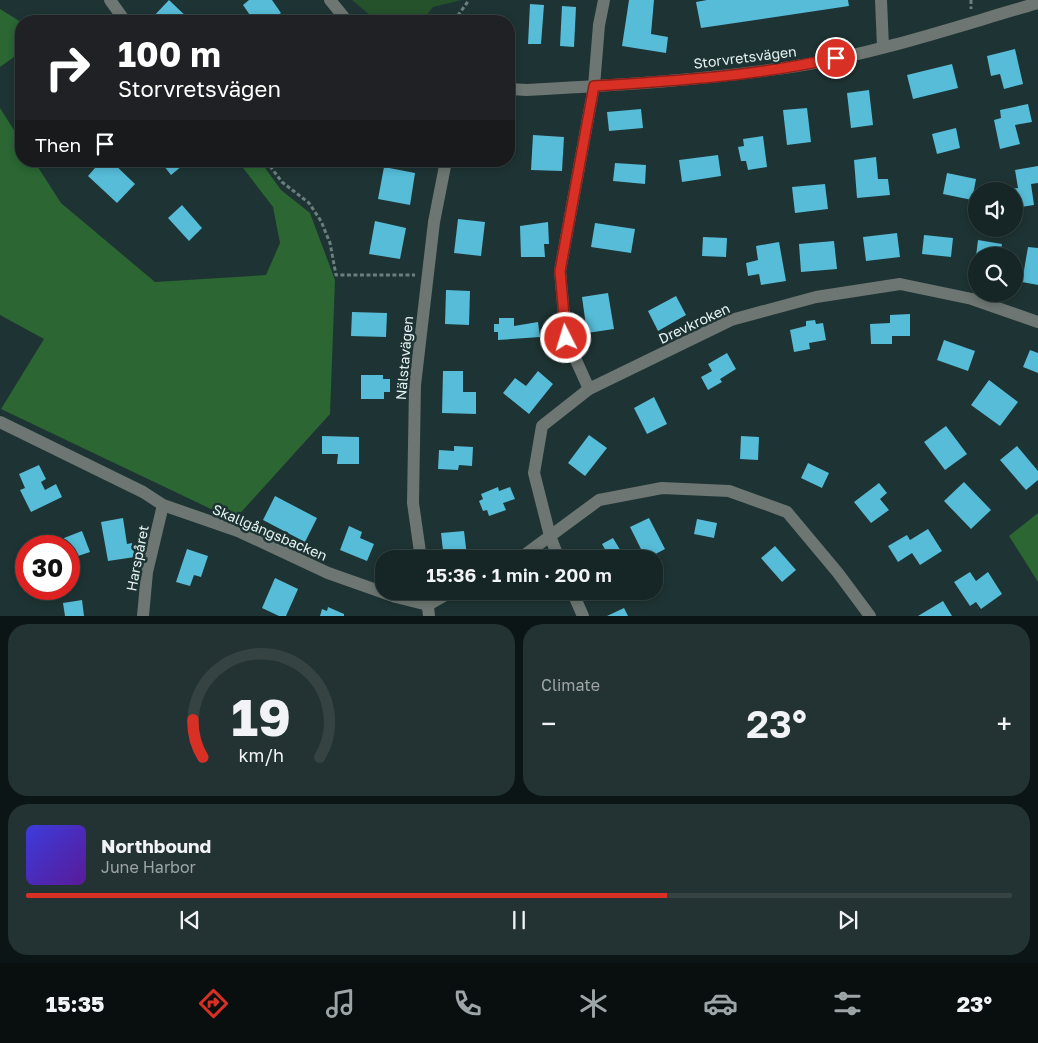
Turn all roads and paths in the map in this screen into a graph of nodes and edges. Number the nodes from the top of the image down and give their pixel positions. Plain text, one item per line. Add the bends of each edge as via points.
1 (110, 0) edge
2 (330, 0) edge
3 (469, 0) edge
4 (604, 0) edge
5 (880, 0) edge
6 (1038, 3) edge
7 (121, 15) edge
8 (342, 15) edge
9 (458, 15) edge
10 (882, 47) junction
11 (594, 86) junction
12 (515, 89) edge
13 (271, 167) edge
14 (445, 167) edge
15 (428, 275) junction
16 (1038, 322) edge
17 (589, 388) junction
18 (0, 422) edge
19 (163, 506) junction
20 (550, 536) junction
21 (420, 550) edge
22 (531, 550) edge
23 (555, 550) edge
24 (441, 600) edge
25 (576, 600) edge
26 (429, 610) edge
27 (143, 616) edge
28 (583, 616) edge
29 (870, 616) edge

1 - 7 street
2 - 8 street
3 - 9 path
4 - 11 street
5 - 10 street
6 - 10 street, Storvretsvägen
10 - 11 street, Storvretsvägen via 795,66 695,80
11 - 12 street, Storvretsvägen
11 - 17 street via 560,271 566,338
13 - 15 path via 282,182 309,202 321,221 330,243 336,275
14 - 15 street, Nälstavägen
15 - 21 street, Nälstavägen via 414,385 413,503
16 - 17 street, Drevkroken via 972,299 900,284 816,297 731,320
17 - 20 street, Drevkroken via 542,426 534,473
18 - 19 street, Skallgångsbacken via 143,492
19 - 26 street, Skallgångsbacken via 238,531 328,573
19 - 27 street, Harspåret via 147,572
20 - 22 street
20 - 23 street, Drevkroken
20 - 29 street via 599,500 662,488 728,490 786,512
24 - 26 street
25 - 28 street

